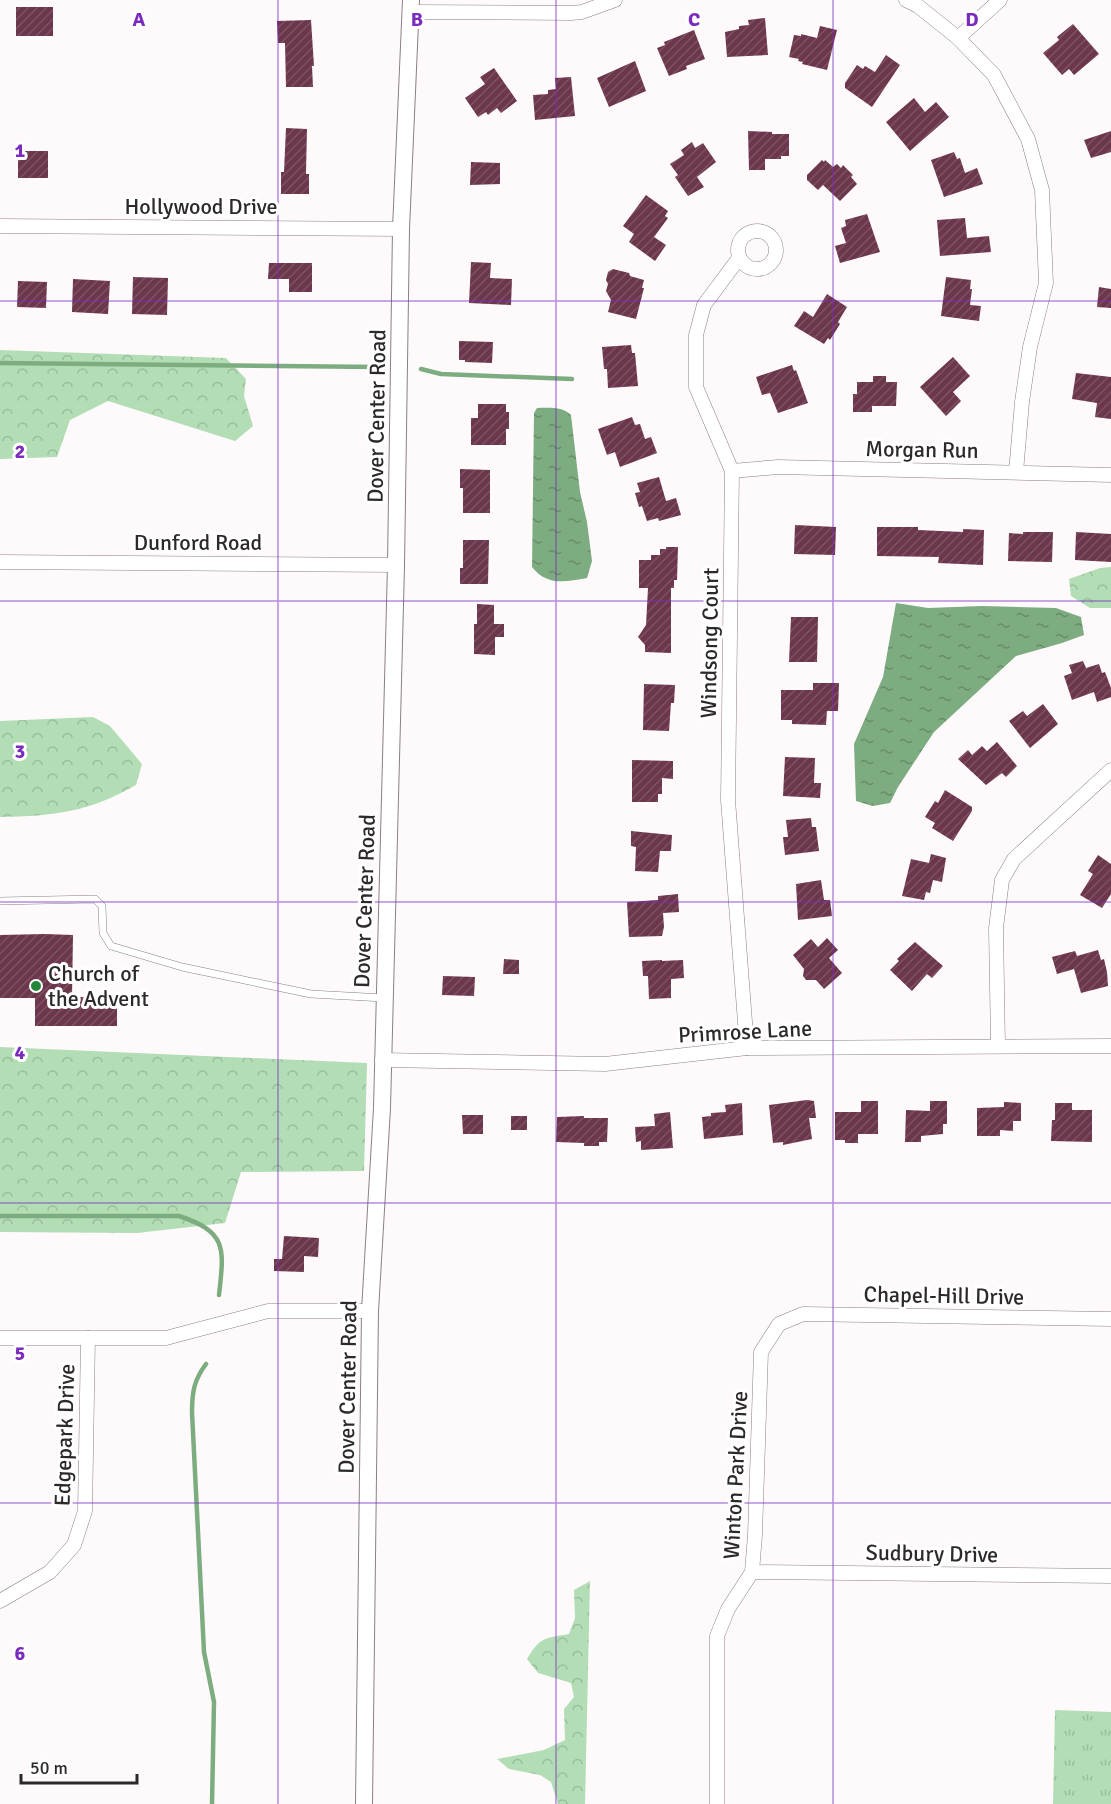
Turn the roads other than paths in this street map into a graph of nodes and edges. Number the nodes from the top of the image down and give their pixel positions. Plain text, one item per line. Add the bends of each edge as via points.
1 (615, 0) edge
2 (906, 0) edge
3 (1000, 0) edge
4 (411, 6) edge
5 (958, 38) junction
6 (0, 226) edge
7 (401, 229) junction
8 (740, 258) dead end
9 (732, 471) junction
10 (1016, 472) junction
11 (1111, 475) edge
12 (0, 562) edge
13 (396, 564) junction
14 (1111, 770) edge
15 (0, 901) edge
16 (384, 998) junction
17 (998, 1045) junction
18 (1111, 1046) edge
19 (747, 1048) junction
20 (382, 1060) junction
21 (370, 1311) junction
22 (1111, 1319) edge
23 (779, 1324) joint
24 (0, 1338) edge
25 (88, 1338) junction
26 (752, 1572) junction
27 (1111, 1576) edge
28 (0, 1601) edge
29 (364, 1804) edge
30 (717, 1804) edge

1 - 4 street via 571,13
2 - 5 street
3 - 5 street
4 - 7 street, Dover Center Road
5 - 10 street via 994,75 1028,139 1042,190 1046,283 1023,391
6 - 7 street, Hollywood Drive
7 - 13 street, Dover Center Road
8 - 9 street, Windsong Court via 704,305 696,335 696,387
9 - 10 street, Morgan Run via 778,467
9 - 19 street, Windsong Court via 728,800
10 - 11 street, Morgan Run
12 - 13 street, Dunford Road
13 - 16 street, Dover Center Road
14 - 17 street via 1014,859 1002,880 996,928
15 - 16 lane via 95,899 102,906 103,933 111,946 182,967 311,994
16 - 20 street, Dover Center Road
17 - 18 street, Primrose Lane
17 - 19 street, Primrose Lane
19 - 20 street, Primrose Lane via 605,1064
20 - 21 street, Dover Center Road
21 - 25 street via 268,1311 166,1338
21 - 29 street, Dover Center Road
22 - 23 street, Chapel-Hill Drive via 803,1314
23 - 26 street, Winton Park Drive via 761,1352
24 - 25 street
25 - 28 street, Edgepark Drive via 85,1511 74,1545 50,1572
26 - 27 street, Sudbury Drive
26 - 30 street, Winton Park Drive via 728,1609 717,1636

